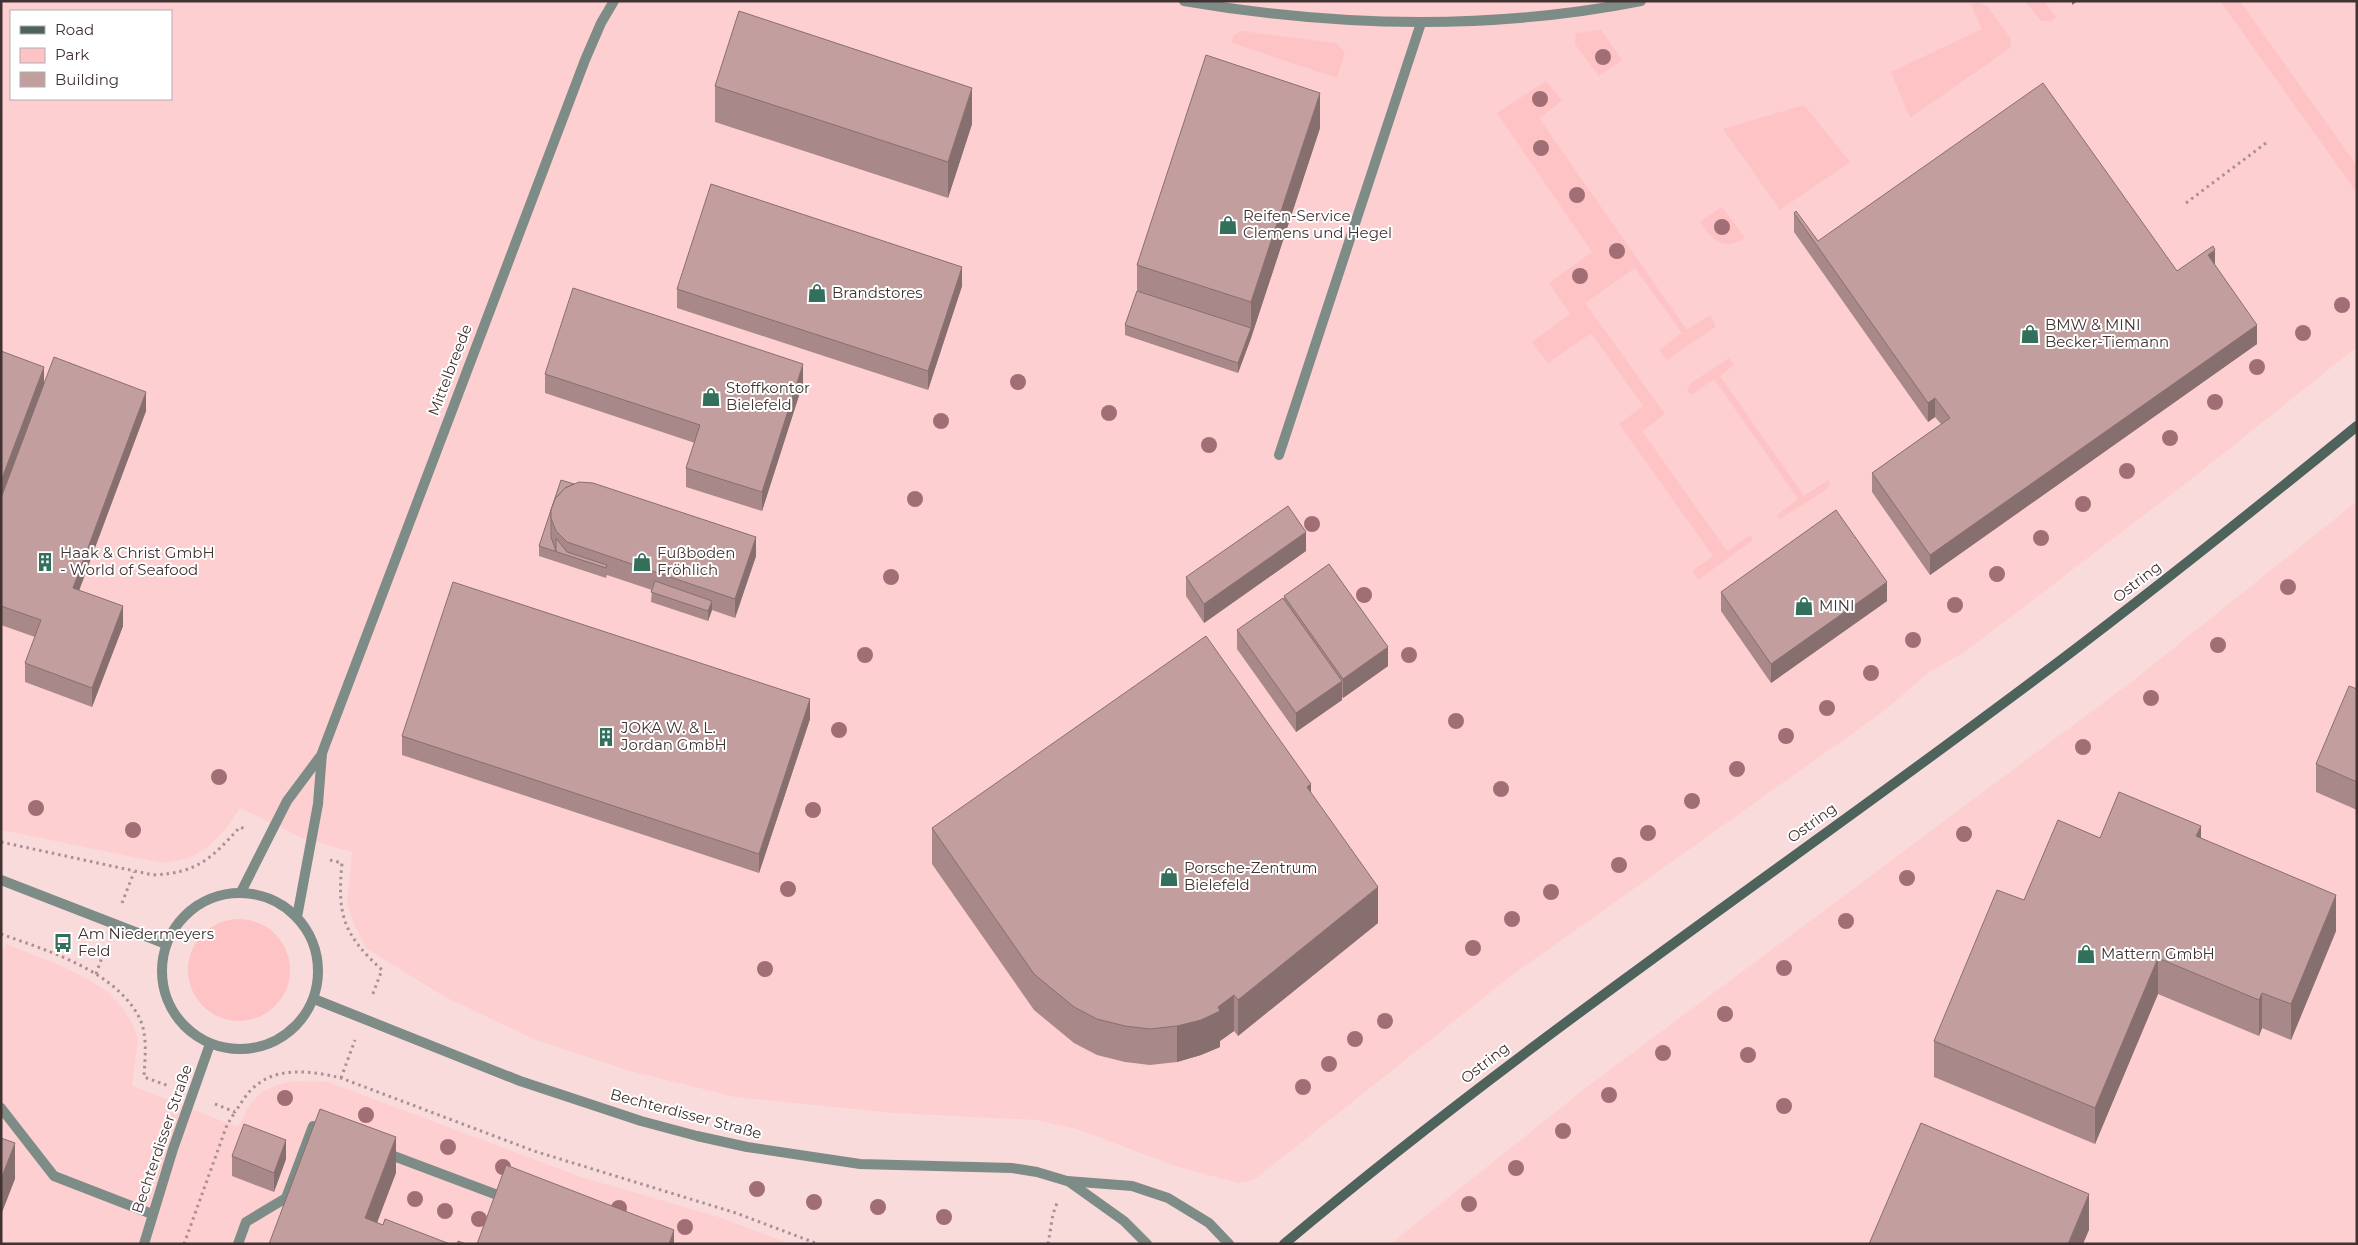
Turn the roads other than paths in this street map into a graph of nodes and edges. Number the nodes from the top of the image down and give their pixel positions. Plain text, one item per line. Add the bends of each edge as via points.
1 (614, 1) edge
2 (1184, 1) edge
3 (1641, 1) edge
4 (1421, 23) junction
5 (2357, 426) edge
6 (1279, 455) dead end
7 (322, 753) junction
8 (1, 880) edge
9 (241, 892) junction
10 (297, 917) junction
11 (166, 944) junction
12 (314, 999) junction
13 (210, 1044) junction
14 (1, 1108) edge
15 (332, 1133) edge
16 (370, 1147) edge
17 (1067, 1181) junction
18 (510, 1200) edge
19 (152, 1214) junction
20 (144, 1244) edge
21 (238, 1244) edge
22 (1147, 1244) edge
23 (1229, 1244) edge
24 (1284, 1244) edge

1 - 7 street, Mittelbreede via 601,22 582,69
2 - 4 street via 1310,18
3 - 4 street via 1596,10 1482,21
4 - 6 street
5 - 24 main road, Ostring via 2239,523 1995,709 1509,1064
7 - 9 street via 287,801
7 - 10 street via 318,804
8 - 11 street
9 - 10 street via 272,899
9 - 11 street via 209,898 182,917
10 - 12 street via 313,941 319,970
11 - 13 street via 161,974 168,1003 185,1028
12 - 13 street via 298,1025 272,1044 241,1050
12 - 17 street, Bechterdisser Straße via 520,1081 697,1136 860,1164 1012,1168
13 - 19 street, Bechterdisser Straße
14 - 19 street via 54,1176
15 - 21 street via 314,1126 286,1198 246,1222
16 - 18 street
17 - 22 street, Bechterdisser Straße via 1110,1210
17 - 23 street, Bechterdisser Straße via 1132,1186 1168,1198 1209,1223
19 - 20 street, Bechterdisser Straße

